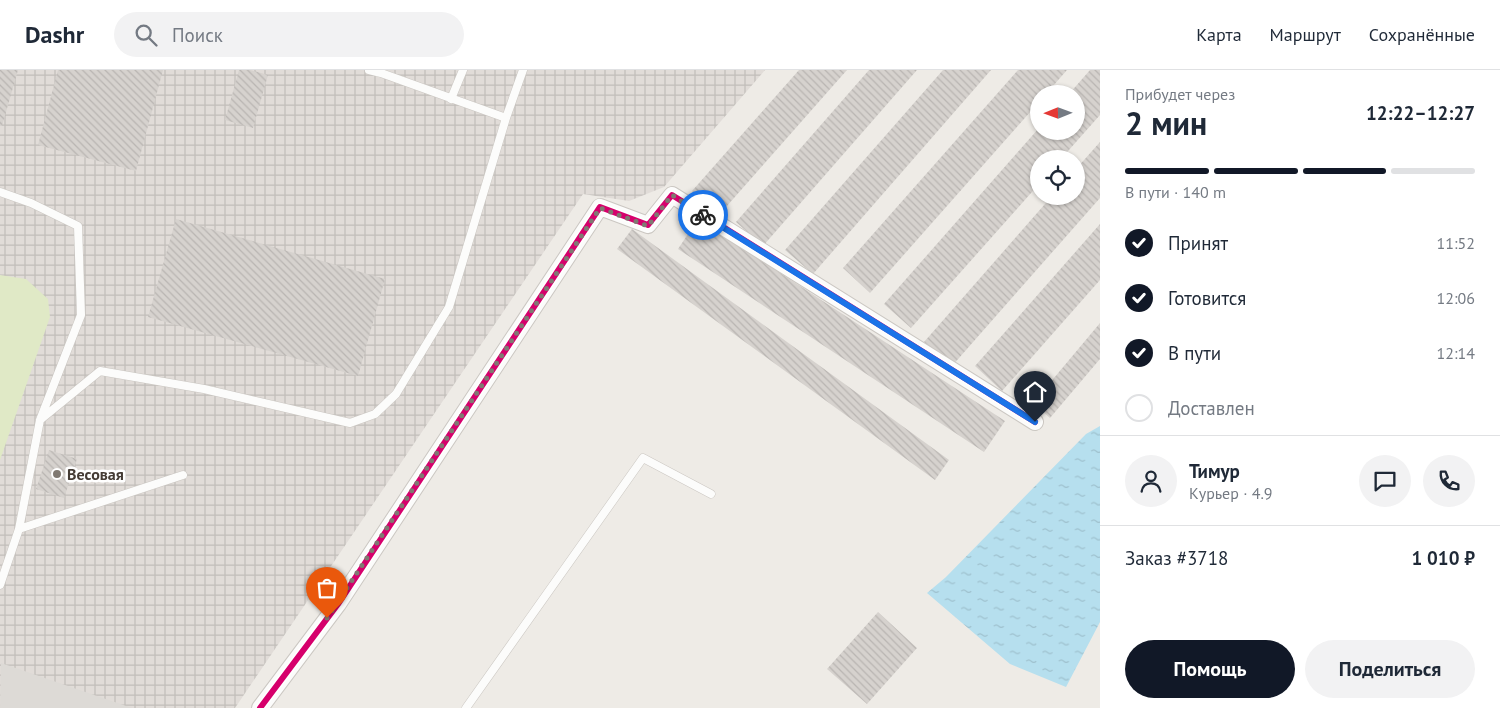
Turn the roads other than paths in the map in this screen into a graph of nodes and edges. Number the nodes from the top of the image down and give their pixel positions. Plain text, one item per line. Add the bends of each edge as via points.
1 (369, 70) edge
2 (463, 70) edge
3 (523, 70) edge
4 (381, 71) edge
5 (451, 99) junction
6 (506, 118) junction
7 (0, 192) edge
8 (40, 420) junction
9 (1035, 422) dead end
10 (183, 475) dead end
11 (711, 494) dead end
12 (19, 530) junction
13 (0, 585) edge
14 (260, 708) edge
15 (466, 708) edge

1 - 4 lane
2 - 5 lane
3 - 6 lane
4 - 5 lane
5 - 6 lane
6 - 8 lane via 449,307 396,394 376,414 350,423 204,389 100,371
7 - 8 lane via 78,226 81,315
8 - 12 lane
9 - 14 street via 672,195 648,226 600,208 338,604
10 - 12 lane
11 - 15 lane via 643,458
12 - 13 lane

